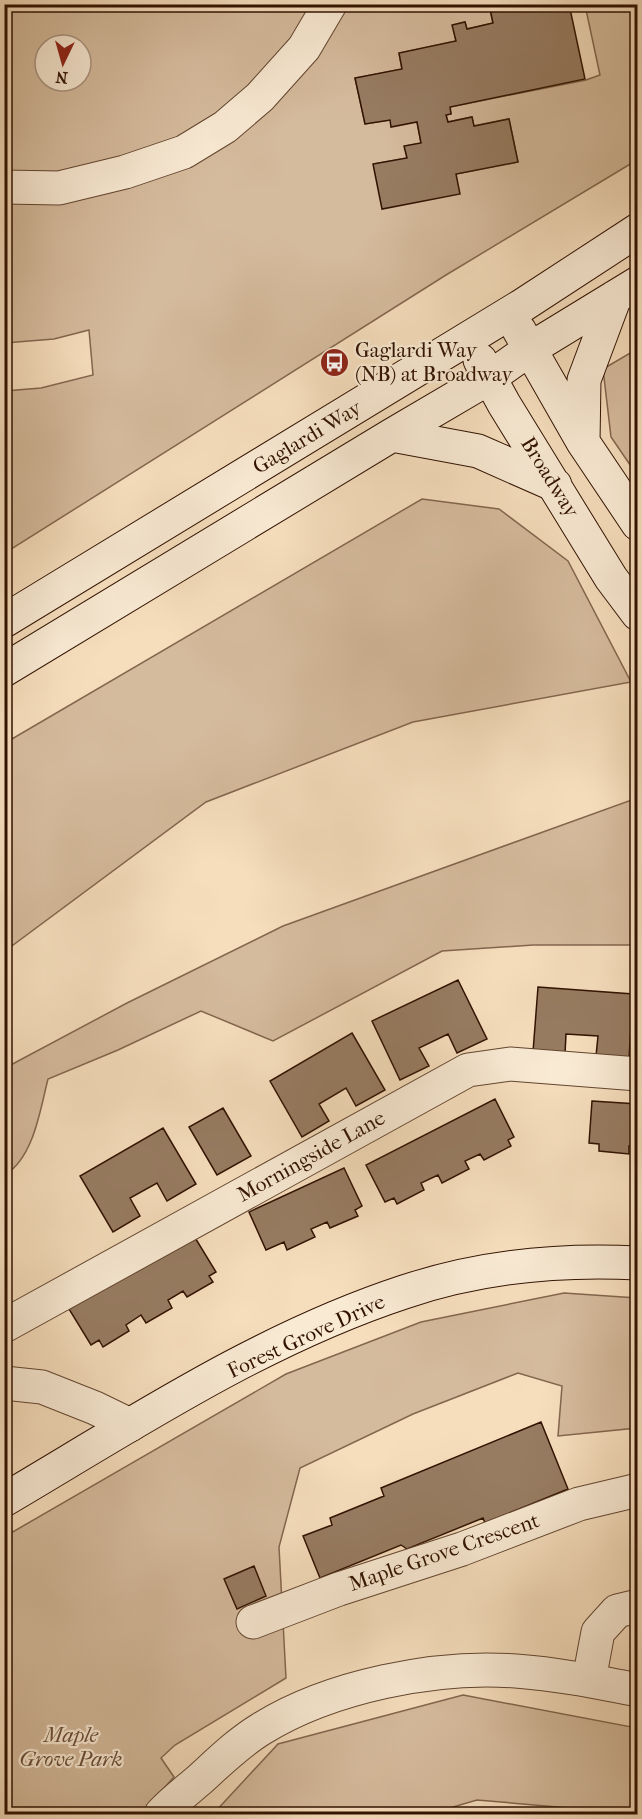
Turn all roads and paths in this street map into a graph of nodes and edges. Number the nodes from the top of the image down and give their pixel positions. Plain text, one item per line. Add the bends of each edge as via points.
1 (330, 4) edge
2 (4, 187) edge
3 (638, 230) edge
4 (626, 290) edge
5 (509, 313) junction
6 (469, 337) junction
7 (530, 349) junction
8 (489, 378) junction
9 (392, 435) junction
10 (583, 442) junction
11 (555, 485) junction
12 (638, 524) edge
13 (638, 614) edge
14 (4, 621) edge
15 (4, 670) edge
16 (638, 1074) edge
17 (638, 1263) edge
18 (4, 1326) edge
19 (4, 1383) edge
20 (130, 1425) junction
21 (638, 1490) edge
22 (4, 1500) edge
23 (638, 1606) edge
24 (253, 1622) dead end
25 (589, 1680) junction
26 (638, 1690) edge
27 (161, 1815) edge

1 - 2 street via 304,48 260,97 225,127 184,152 59,188
3 - 5 street, Gaglardi Way
4 - 7 street, Gaglardi Way
4 - 10 street via 584,380
5 - 6 street, Gaglardi Way
5 - 7 street
6 - 8 street, Broadway
6 - 14 street, Gaglardi Way
7 - 8 street, Gaglardi Way
7 - 10 street
8 - 9 street, Gaglardi Way
8 - 11 street, Broadway
9 - 11 street via 478,451
9 - 15 street, Gaglardi Way
10 - 12 street
11 - 13 street, Broadway via 611,578
16 - 18 street, Morningside Lane via 510,1064 468,1070
17 - 20 street, Forest Grove Drive via 535,1264 406,1291 345,1313 257,1355
19 - 20 street via 42,1387
20 - 22 street, Forest Grove Drive
21 - 24 street, Maple Grove Crescent via 579,1504
23 - 25 street via 617,1611 598,1632
25 - 26 street
25 - 27 street via 515,1671 468,1671 411,1676 357,1688 310,1704 261,1729 221,1759

